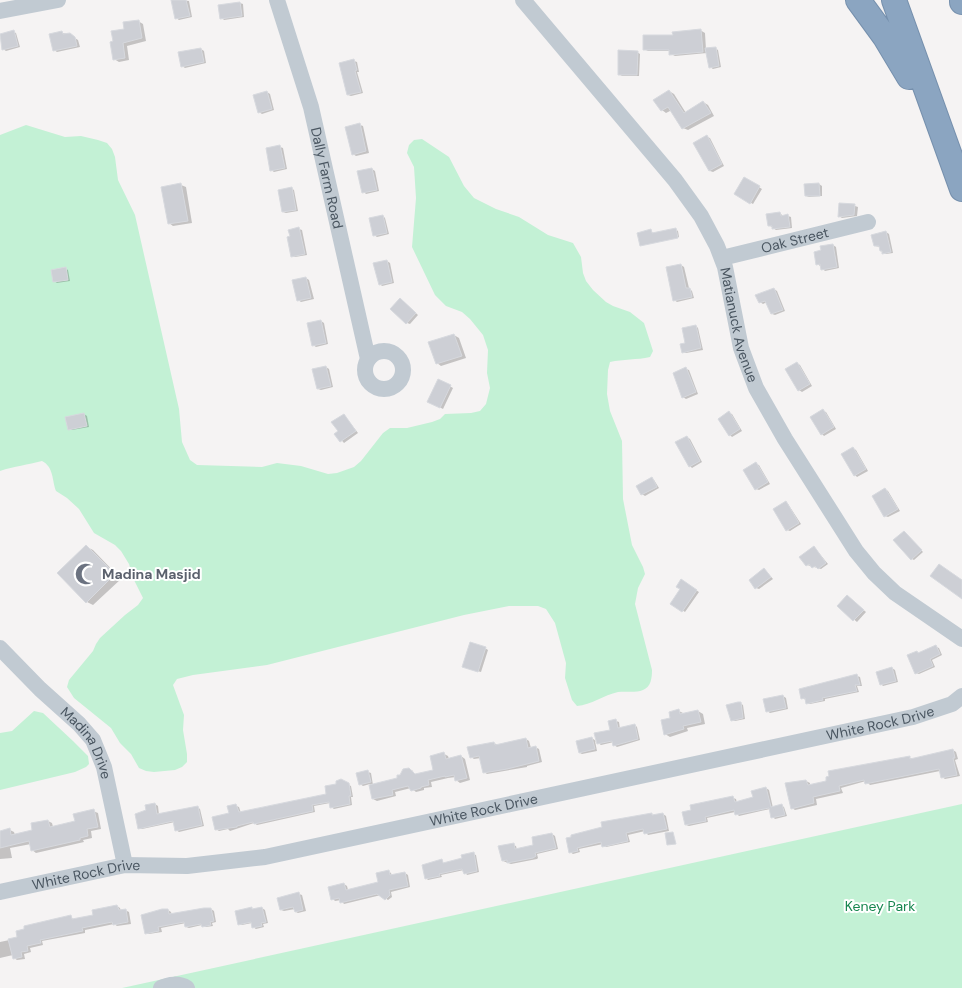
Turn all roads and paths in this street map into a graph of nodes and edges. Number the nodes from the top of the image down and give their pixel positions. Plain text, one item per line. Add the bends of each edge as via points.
1 (58, 0) edge
2 (277, 0) edge
3 (523, 0) edge
4 (858, 0) edge
5 (894, 0) edge
6 (0, 11) edge
7 (951, 161) junction
8 (962, 189) edge
9 (868, 222) dead end
10 (722, 258) junction
11 (368, 359) dead end
12 (962, 639) edge
13 (0, 648) edge
14 (962, 696) edge
15 (125, 865) junction
16 (0, 892) edge
17 (161, 988) edge
18 (186, 988) edge

1 - 6 street
2 - 11 street, Dally Farm Road via 311,107
3 - 10 street, Matianuck Avenue via 690,198
4 - 7 highway via 901,63
5 - 7 highway
7 - 8 highway
9 - 10 street, Oak Street
10 - 12 street, Matianuck Avenue via 741,348 752,378 770,415 836,520 864,562 884,584
13 - 15 street, Madina Drive via 93,740 102,760
14 - 15 street, White Rock Drive via 952,704 913,717 265,857 188,866
15 - 16 street, White Rock Drive
17 - 18 street via 175,985

